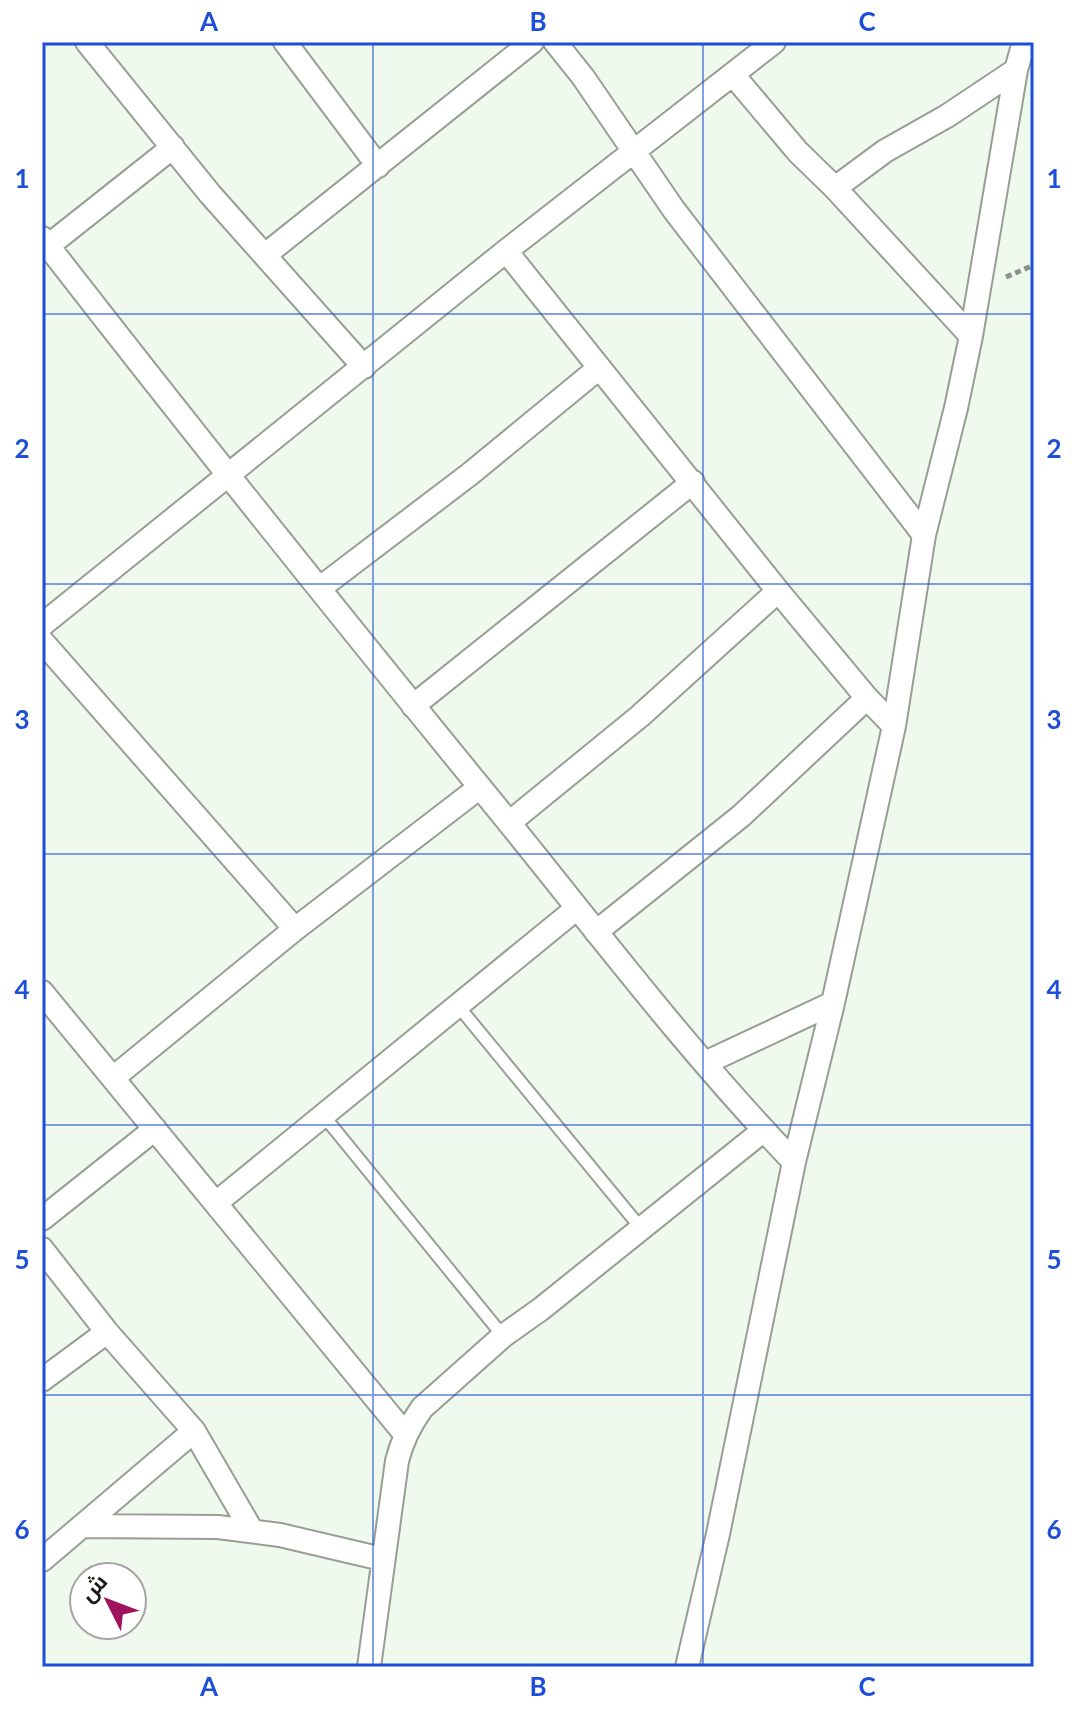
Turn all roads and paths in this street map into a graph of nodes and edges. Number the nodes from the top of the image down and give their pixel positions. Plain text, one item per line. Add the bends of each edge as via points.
1 (87, 42) edge
2 (532, 42) edge
3 (555, 42) edge
4 (774, 42) edge
5 (1024, 42) edge
6 (288, 43) edge
7 (1016, 70) junction
8 (734, 76) junction
9 (173, 147) junction
10 (635, 151) junction
11 (378, 166) junction
12 (835, 188) junction
13 (45, 242) edge
14 (506, 251) junction
15 (265, 255) junction
16 (971, 336) junction
17 (364, 367) junction
18 (599, 368) junction
19 (229, 476) junction
20 (693, 482) junction
21 (924, 535) junction
22 (320, 588) junction
23 (778, 591) junction
24 (42, 625) edge
25 (42, 641) edge
26 (867, 698) junction
27 (413, 706) junction
28 (894, 726) junction
29 (480, 787) junction
30 (509, 823) junction
31 (576, 909) junction
32 (295, 929) junction
33 (596, 932) junction
34 (42, 992) edge
35 (833, 1003) junction
36 (459, 1007) junction
37 (705, 1063) junction
38 (113, 1078) junction
39 (323, 1115) junction
40 (155, 1129) junction
41 (764, 1130) junction
42 (794, 1162) junction
43 (216, 1203) junction
44 (42, 1219) edge
45 (640, 1227) junction
46 (42, 1249) edge
47 (107, 1332) junction
48 (503, 1336) junction
49 (42, 1380) edge
50 (194, 1431) junction
51 (405, 1434) junction
52 (82, 1526) junction
53 (252, 1531) junction
54 (382, 1559) junction
55 (42, 1560) edge
56 (369, 1667) edge
57 (687, 1667) edge

1 - 9 street
2 - 11 street
3 - 10 street
4 - 8 street
5 - 7 street
6 - 11 street
7 - 12 street
7 - 16 street
8 - 10 street
8 - 12 street
9 - 13 street
9 - 15 street
10 - 14 street
10 - 21 street via 674,210
11 - 15 street
12 - 16 street
13 - 19 street
14 - 17 street
14 - 18 street
15 - 17 street
16 - 21 street
17 - 19 street
18 - 20 street
18 - 22 street
19 - 22 street
19 - 24 street
20 - 23 street
20 - 27 street
21 - 28 street
22 - 27 street
23 - 26 street
23 - 30 street via 640,716
25 - 32 street
26 - 28 street
26 - 33 street via 741,816
27 - 29 street
28 - 35 street
29 - 30 street
29 - 32 street
30 - 31 street
31 - 33 street
31 - 36 street
32 - 38 street
33 - 37 street
34 - 38 street
35 - 37 street
35 - 42 street
36 - 39 street
36 - 45 lane
37 - 41 street
38 - 40 street
39 - 43 street
39 - 48 lane
40 - 43 street
40 - 44 street
41 - 42 street
41 - 45 street
42 - 57 street
43 - 51 street
45 - 48 street
46 - 47 street
47 - 49 street
47 - 50 street
48 - 51 street via 422,1408
50 - 52 street
50 - 53 street
51 - 54 street
52 - 53 street
52 - 55 street
53 - 54 street
54 - 56 street

